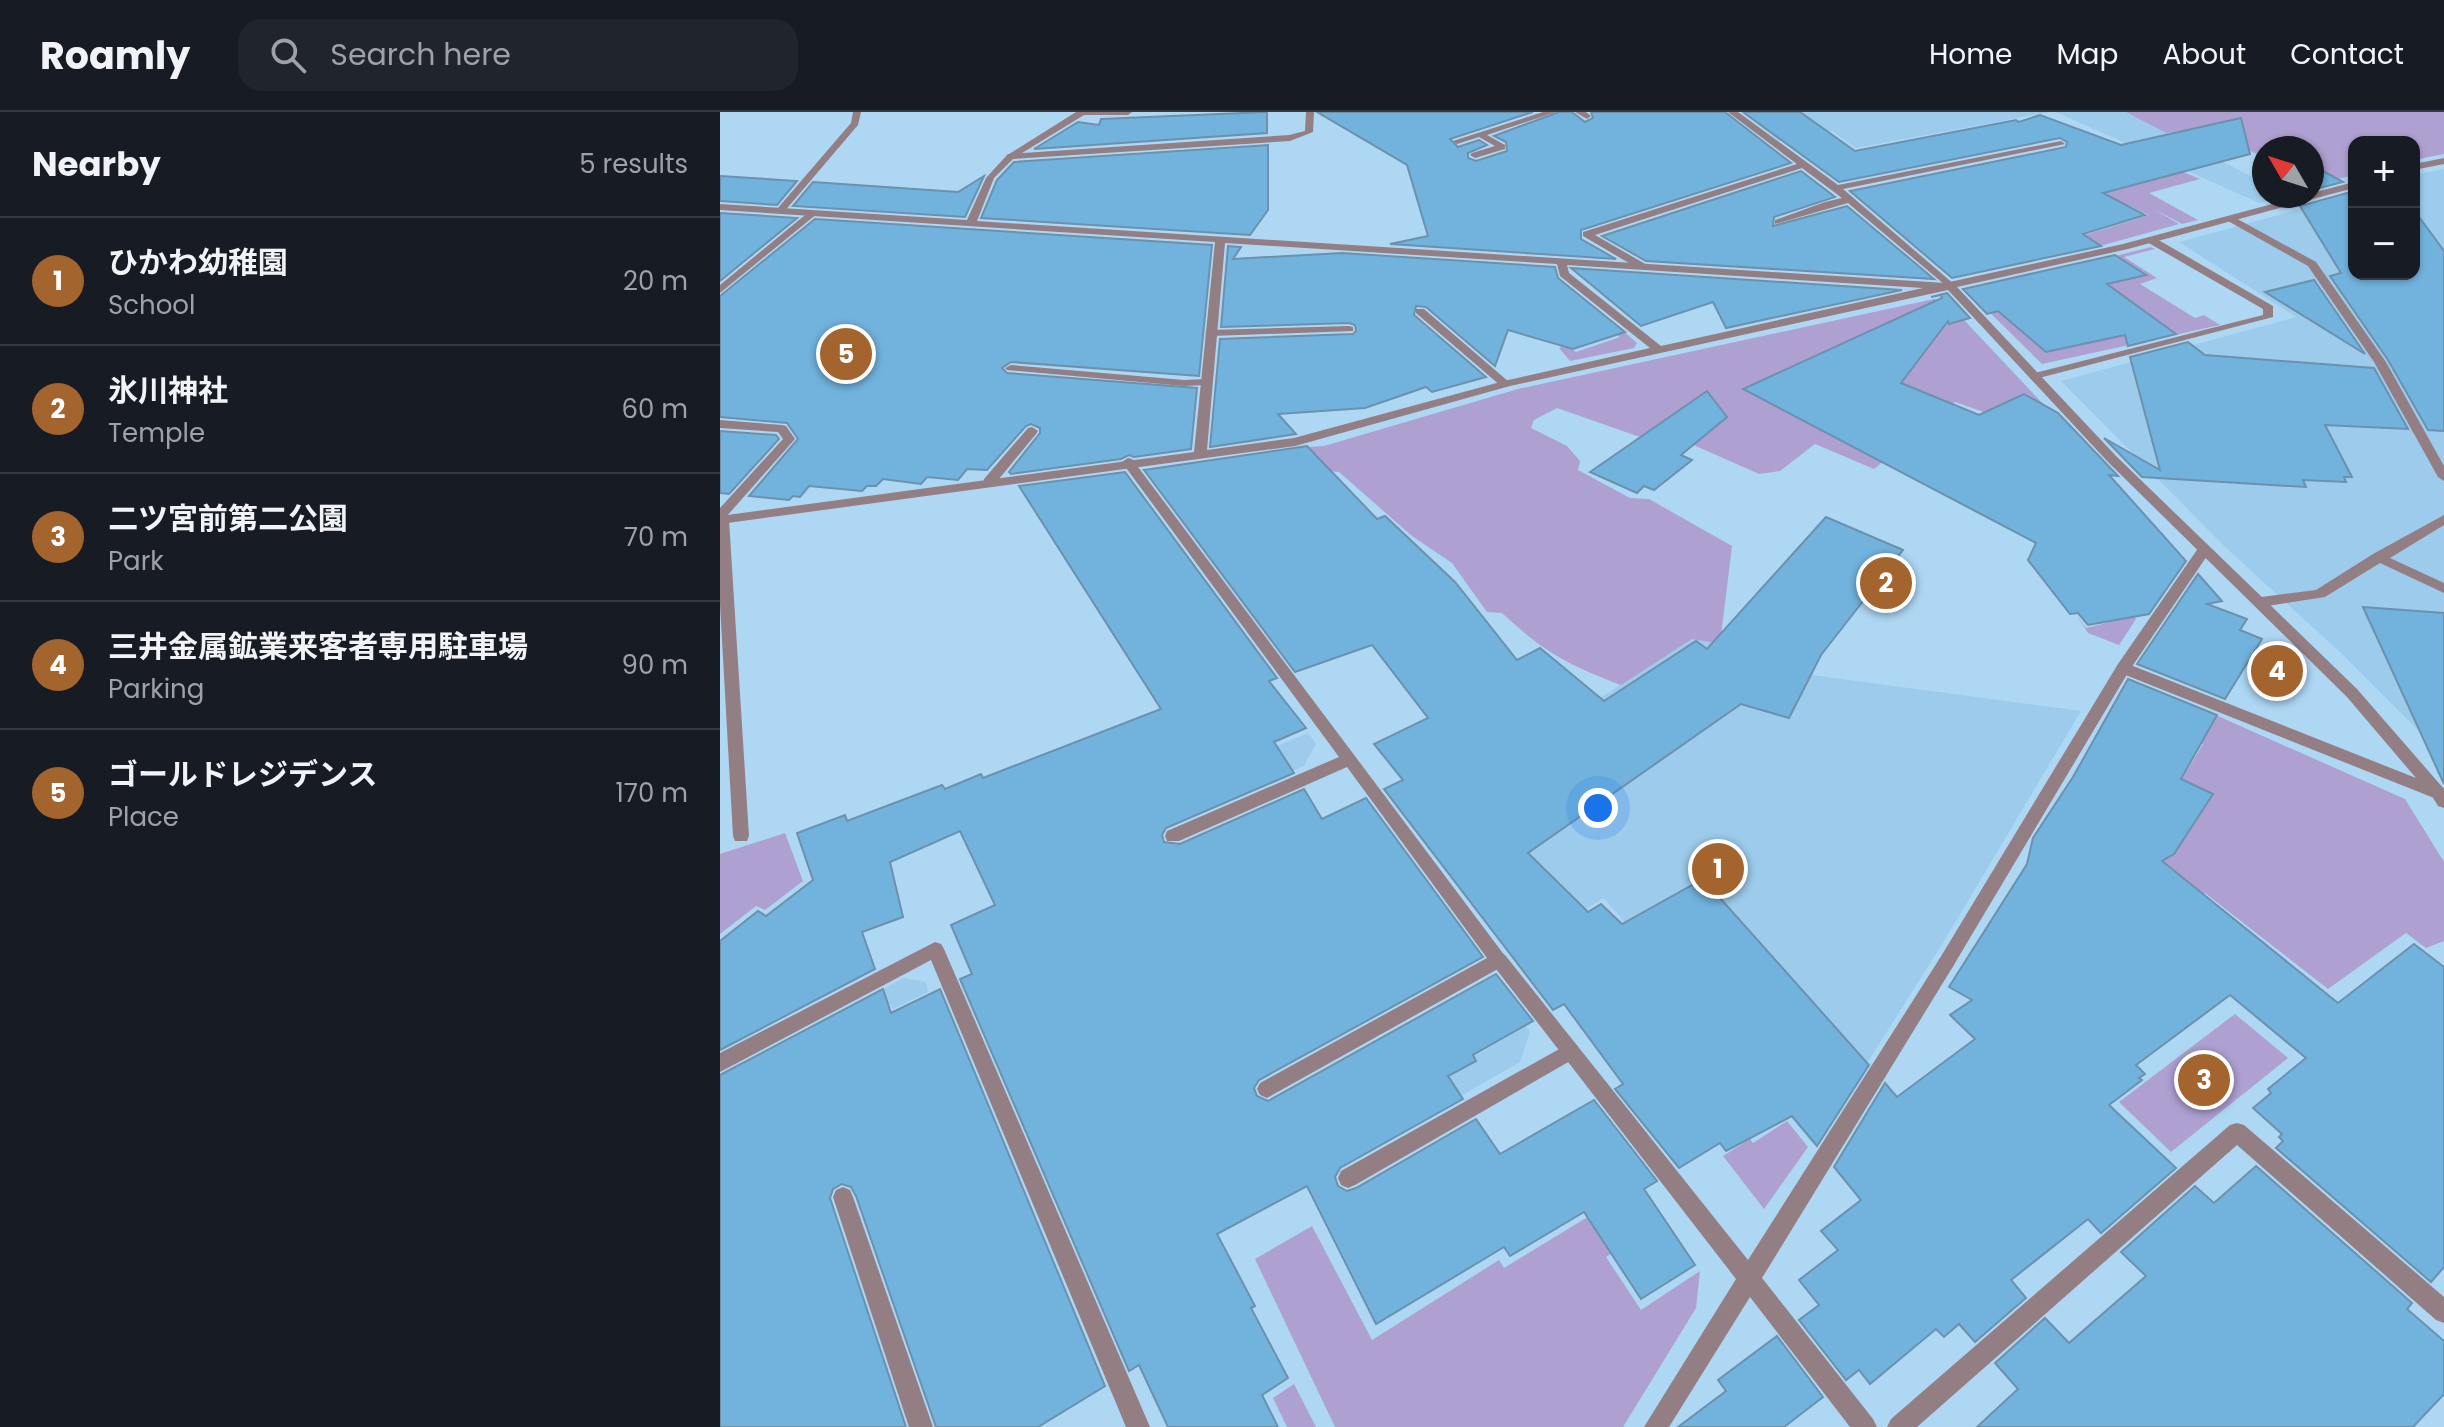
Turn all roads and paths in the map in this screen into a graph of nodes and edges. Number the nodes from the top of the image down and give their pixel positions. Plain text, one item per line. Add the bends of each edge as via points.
1 (857, 112) edge
2 (1128, 112) edge
3 (1310, 112) edge
4 (1552, 112) edge
5 (1732, 112) edge
6 (1480, 134) junction
7 (1457, 141) dead end
8 (2061, 144) dead end
9 (1475, 155) dead end
10 (1011, 156) junction
11 (2444, 161) edge
12 (1802, 165) junction
13 (2420, 166) edge
14 (2348, 187) edge
15 (1836, 188) junction
16 (1850, 200) junction
17 (720, 207) edge
18 (780, 211) junction
19 (813, 213) junction
20 (2231, 219) junction
21 (1778, 222) dead end
22 (971, 224) junction
23 (1220, 239) junction
24 (2151, 240) junction
25 (1561, 261) junction
26 (1643, 267) junction
27 (1951, 287) junction
28 (720, 290) edge
29 (1420, 311) dead end
30 (1349, 329) dead end
31 (1211, 333) junction
32 (1659, 350) junction
33 (1011, 368) dead end
34 (2035, 376) junction
35 (1206, 382) junction
36 (1505, 384) junction
37 (720, 424) edge
38 (1032, 431) dead end
39 (1200, 455) junction
40 (1128, 462) junction
41 (2444, 477) edge
42 (989, 482) junction
43 (721, 519) edge
44 (2444, 519) edge
45 (2204, 550) junction
46 (2378, 557) junction
47 (2444, 589) edge
48 (2261, 602) junction
49 (2123, 668) junction
50 (1347, 760) junction
51 (2442, 797) edge
52 (741, 836) dead end
53 (1173, 836) dead end
54 (1499, 960) junction
55 (1570, 1051) junction
56 (720, 1063) edge
57 (1267, 1089) dead end
58 (1348, 1178) dead end
59 (843, 1197) dead end
60 (1748, 1280) junction
61 (2444, 1312) edge
62 (921, 1427) edge
63 (1138, 1427) edge
64 (1656, 1427) edge
65 (1865, 1427) edge
66 (1899, 1427) edge

1 - 18 street via 855,123
2 - 10 street via 1082,112
3 - 10 street via 1309,132 1290,138
4 - 6 street
5 - 12 street
6 - 7 street
6 - 9 street via 1502,147
8 - 15 street
10 - 22 street via 984,185
11 - 13 street
12 - 15 street
12 - 26 street via 1587,234
14 - 20 street
15 - 16 street
16 - 21 street
16 - 27 street
17 - 18 street
18 - 19 street
19 - 22 street
19 - 28 street
20 - 24 street
20 - 41 street via 2312,264 2380,362
22 - 23 street
23 - 25 street
23 - 31 street
24 - 27 street
24 - 34 street via 2269,308 2268,317
25 - 26 street
25 - 32 street via 1564,274
26 - 27 street
27 - 32 street
27 - 34 street
29 - 36 street
30 - 31 street
31 - 35 street
32 - 36 street
33 - 35 street
34 - 45 street
35 - 39 street
36 - 39 street via 1295,442
37 - 43 street via 782,429 789,439
38 - 42 street
39 - 40 street
40 - 42 street
40 - 50 street via 1237,603
42 - 43 street
43 - 52 street
44 - 46 street
45 - 48 street
45 - 49 street
46 - 47 street
46 - 48 street via 2320,594
48 - 51 street via 2352,693
49 - 51 street
49 - 60 street
50 - 53 street
50 - 54 street
54 - 55 street
54 - 57 street
55 - 58 street
55 - 60 street
56 - 63 street via 935,949
59 - 62 street
60 - 64 street
60 - 65 street
61 - 66 street via 2237,1132

